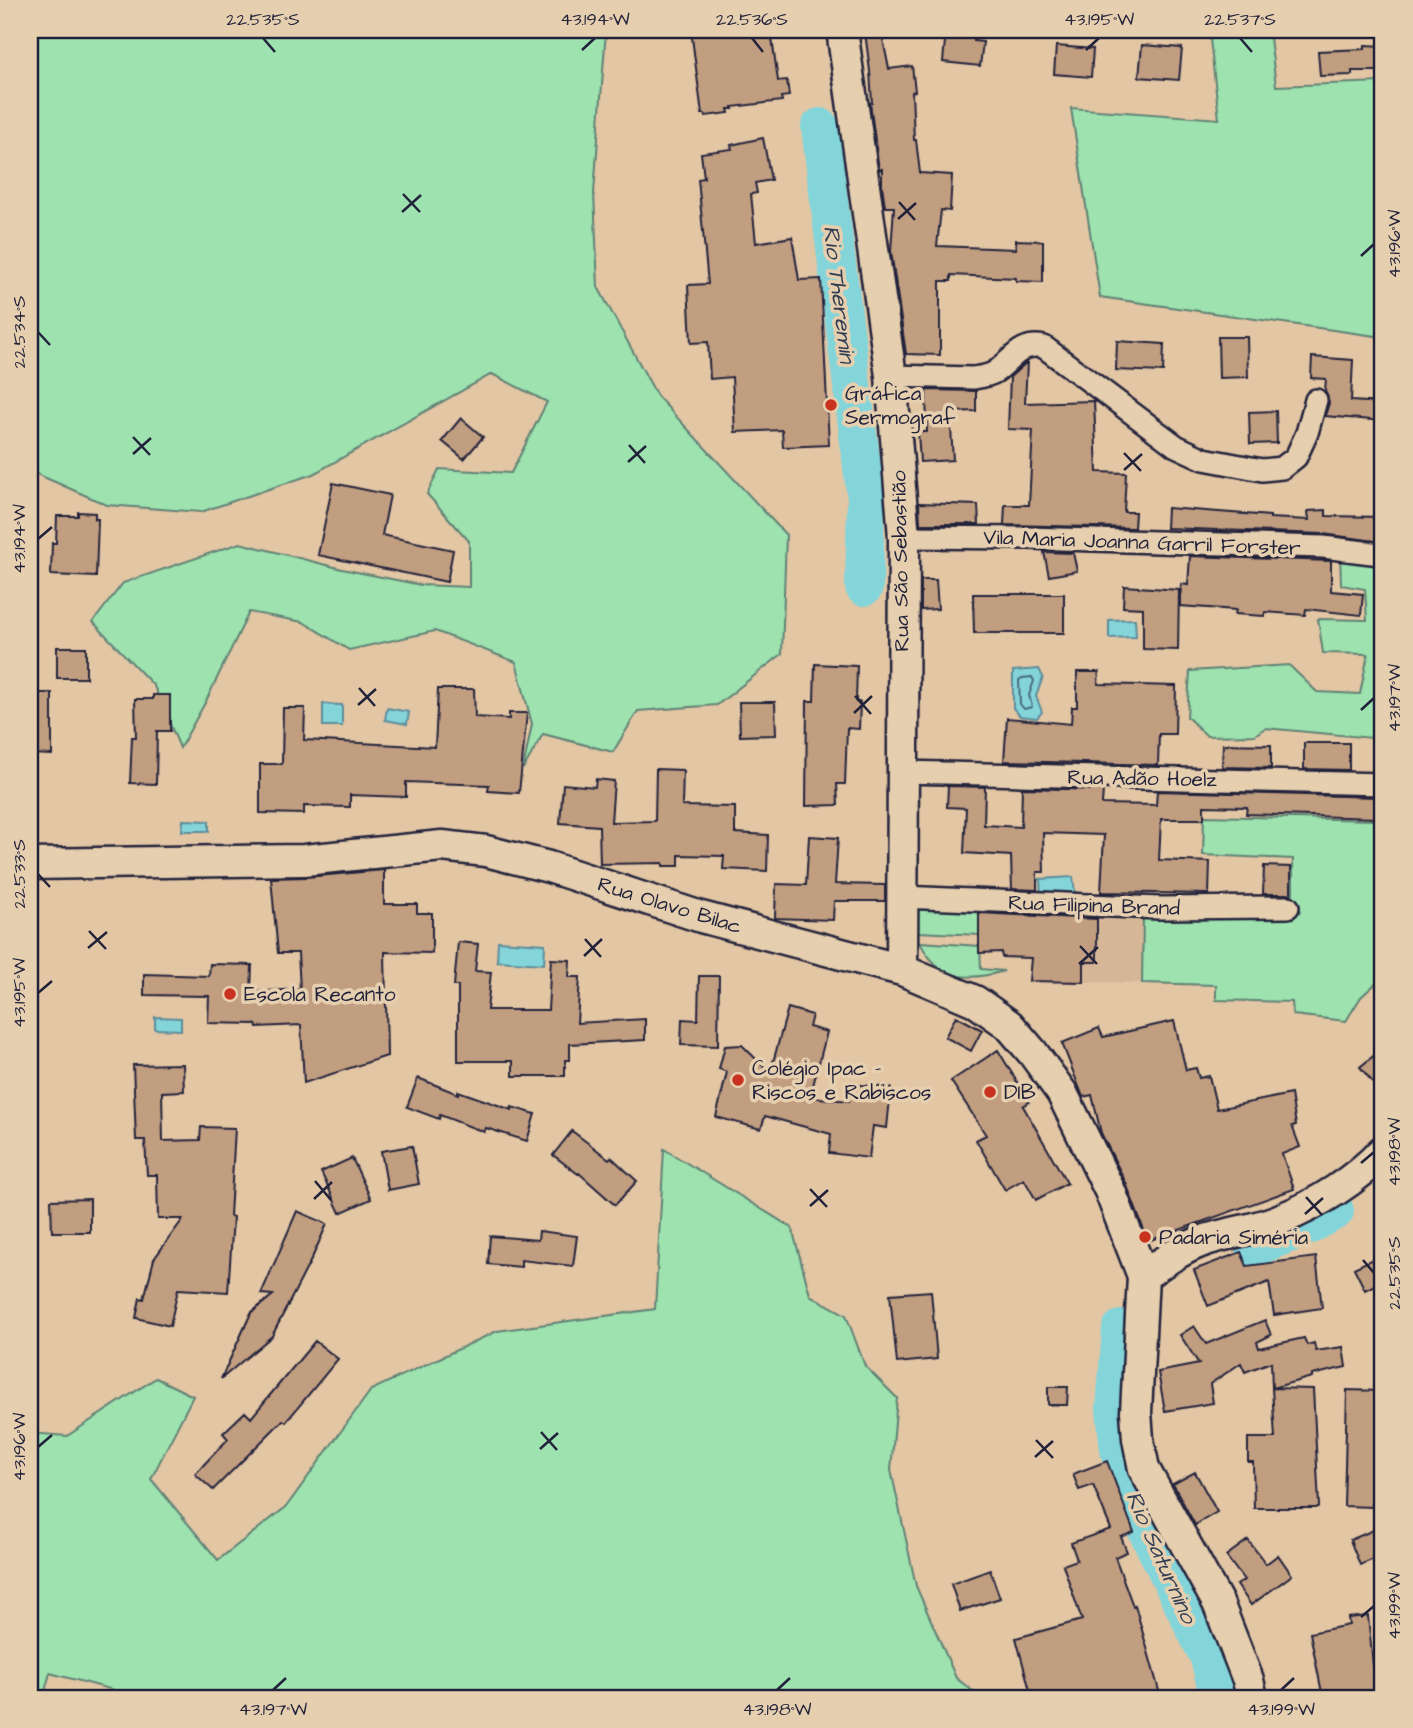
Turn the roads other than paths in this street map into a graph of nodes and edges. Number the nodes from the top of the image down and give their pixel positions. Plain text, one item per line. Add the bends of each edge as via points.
1 (842, 30) edge
2 (891, 376) junction
3 (1315, 400) dead end
4 (904, 537) junction
5 (1380, 554) dead end
6 (902, 772) junction
7 (1383, 784) edge
8 (30, 864) edge
9 (901, 897) junction
10 (1288, 907) dead end
11 (902, 970) junction
12 (1383, 1151) edge
13 (1143, 1276) junction
14 (1252, 1698) edge

1 - 2 main road, Rua São Sebastião
2 - 3 street via 985,376 1035,344 1176,446 1204,459 1262,470 1282,468 1296,457
2 - 4 main road, Rua São Sebastião
4 - 5 street, Vila Maria Joanna Garril Forster via 1310,547
4 - 6 main road, Rua São Sebastião
6 - 7 street, Rua Adão Hoelz
6 - 9 main road, Rua São Sebastião
8 - 11 main road, Rua Olavo Bilac via 304,860 442,846 486,850 701,917
9 - 10 street, Rua Filipina Brand via 1159,908
9 - 11 main road, Rua São Sebastião
11 - 13 main road, Rua Olavo Bilac via 975,1001 1009,1025 1033,1053 1080,1128
12 - 13 main road via 1368,1167 1297,1212 1205,1240 1173,1254
13 - 14 main road, Rua Olavo Bilac via 1136,1412 1144,1469 1218,1603

